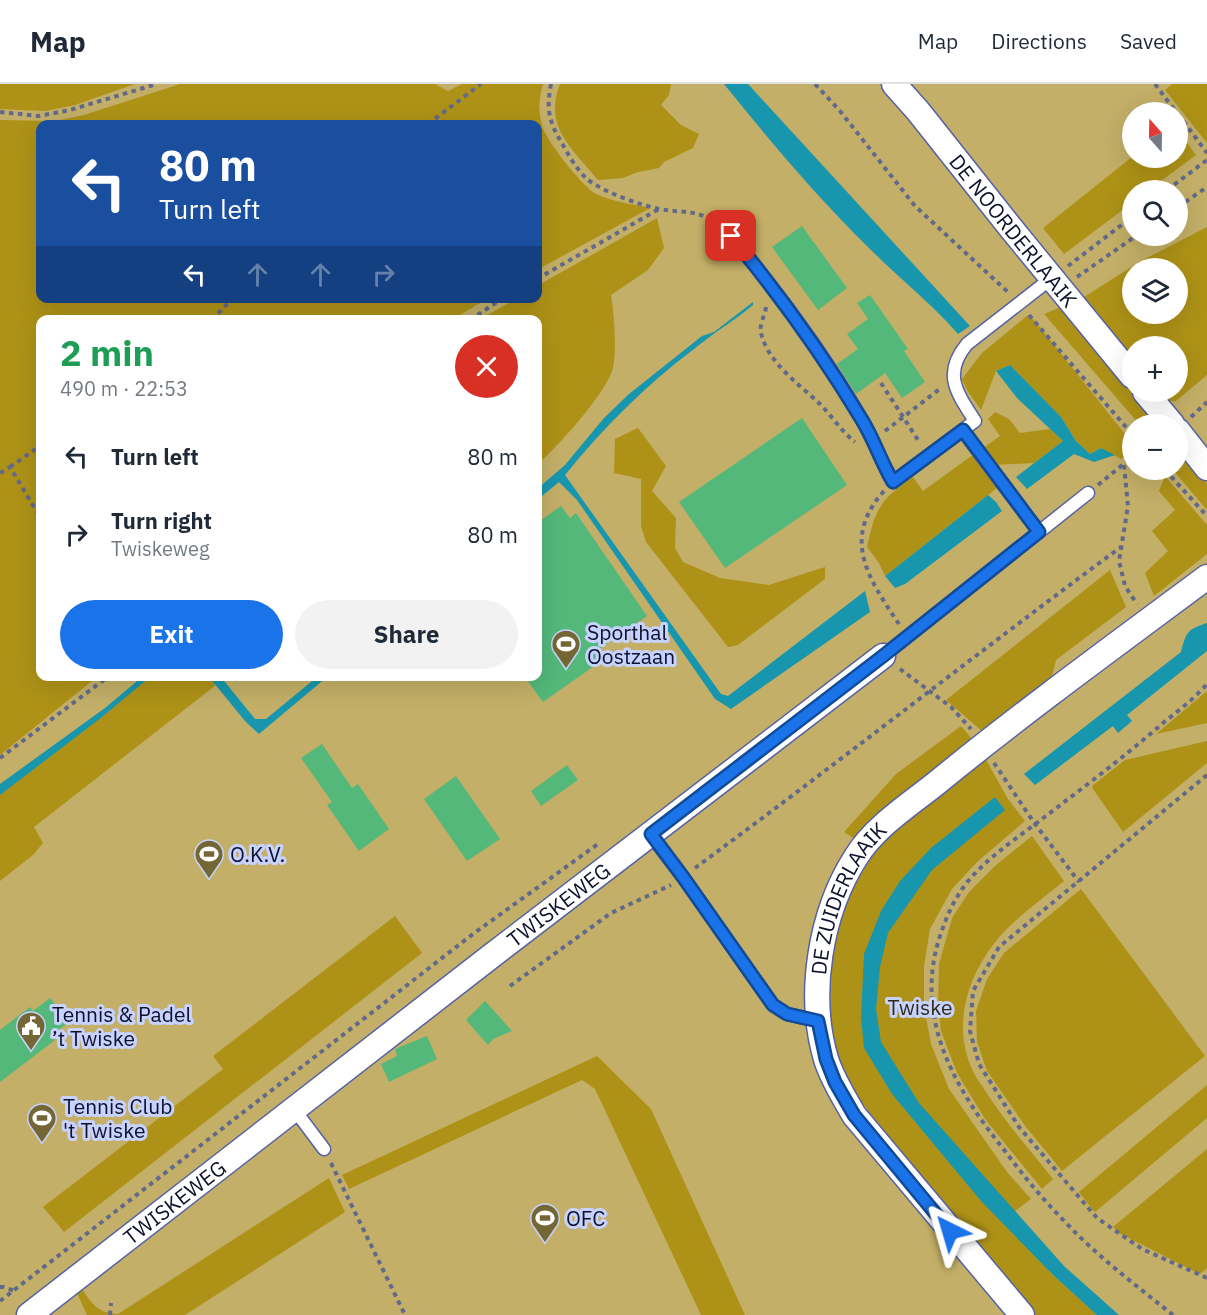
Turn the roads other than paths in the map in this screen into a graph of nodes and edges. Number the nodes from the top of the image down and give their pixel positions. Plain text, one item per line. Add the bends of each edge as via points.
1 (894, 84) edge
2 (731, 236) road end
3 (1057, 283) junction
4 (1122, 364) edge
5 (1153, 402) edge
6 (1164, 414) edge
7 (963, 430) junction
8 (1188, 444) edge
9 (1207, 468) edge
10 (1088, 493) road end
11 (1039, 532) junction
12 (1207, 577) edge
13 (883, 656) joint
14 (651, 834) junction
15 (818, 1021) junction
16 (294, 1110) junction
17 (324, 1149) road end
18 (29, 1315) edge
19 (1022, 1315) edge

1 - 3 street, DE NOORDERLAAIK
2 - 7 lane via 770,284 864,422 893,482
3 - 4 street, DE NOORDERLAAIK
3 - 7 lane via 1020,303 958,355 953,379 975,422
5 - 6 street
7 - 11 lane
8 - 9 street
10 - 11 lane, TWISKEWEG
11 - 13 lane, TWISKEWEG
12 - 15 street, DE ZUIDERLAAIK via 982,745 875,833 857,855 829,912 821,952
13 - 14 street, TWISKEWEG
14 - 15 lane via 773,1005 787,1014
14 - 16 street, TWISKEWEG
15 - 19 street, DE ZUIDERLAAIK via 826,1059 854,1115
16 - 17 lane
16 - 18 street, TWISKEWEG

